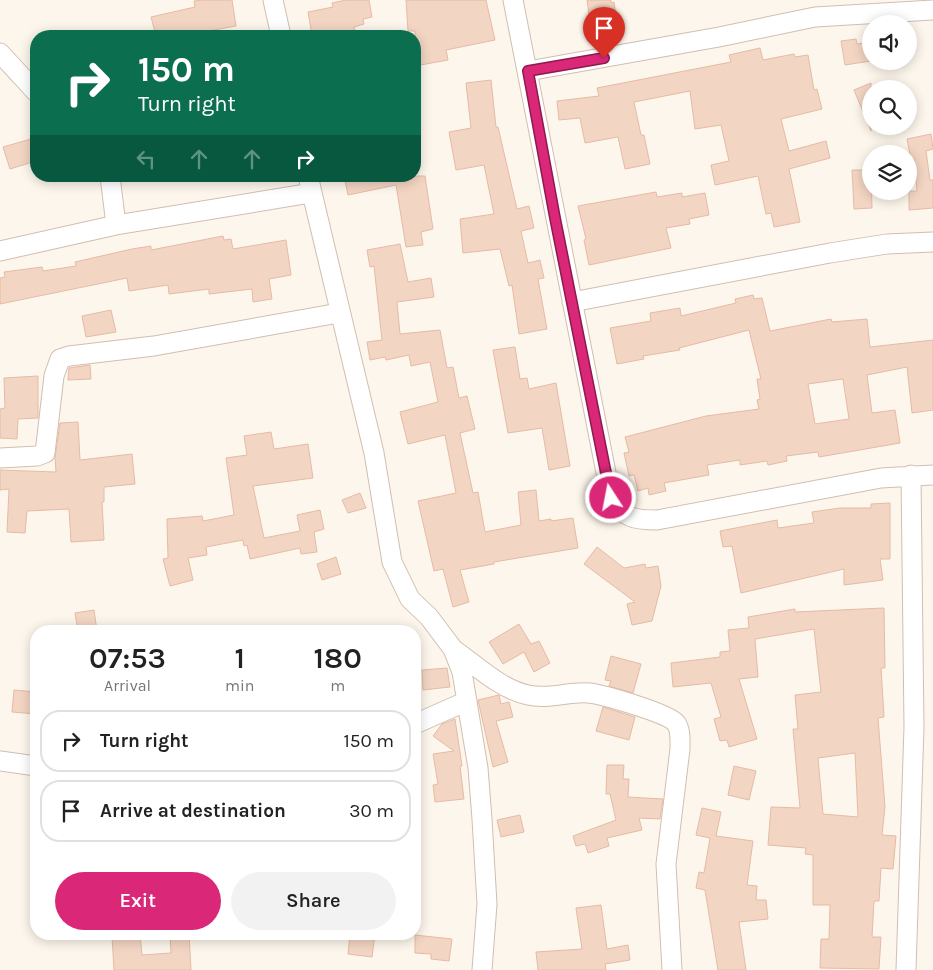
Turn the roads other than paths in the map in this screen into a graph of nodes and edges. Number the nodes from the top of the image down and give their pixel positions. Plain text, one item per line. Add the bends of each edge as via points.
1 (274, 0) edge
2 (513, 0) edge
3 (933, 10) edge
4 (279, 30) edge
5 (0, 53) edge
6 (528, 71) junction
7 (30, 86) edge
8 (111, 182) edge
9 (309, 185) edge
10 (116, 225) junction
11 (933, 242) edge
12 (0, 251) edge
13 (572, 302) junction
14 (339, 313) junction
15 (0, 458) edge
16 (911, 475) junction
17 (933, 475) edge
18 (453, 650) junction
19 (467, 701) junction
20 (421, 721) edge
21 (0, 761) edge
22 (30, 765) edge
23 (482, 970) edge
24 (672, 970) edge
25 (906, 970) edge

1 - 4 street
2 - 6 street
3 - 6 street via 815,17
5 - 7 street
6 - 13 street
8 - 10 street
9 - 10 street
9 - 14 street
10 - 12 street
11 - 13 street via 839,251
13 - 16 street via 611,498 622,514 639,520 657,520
14 - 15 street via 144,347 69,356 60,360 54,376 45,453
14 - 18 street via 374,453 392,562 410,599 429,616
16 - 17 street
16 - 25 street via 914,727
18 - 19 street via 462,672
18 - 24 street via 514,691 546,698 588,693 669,717 677,724 680,749 666,864
19 - 20 street
19 - 23 street via 478,768 487,904
21 - 22 street

